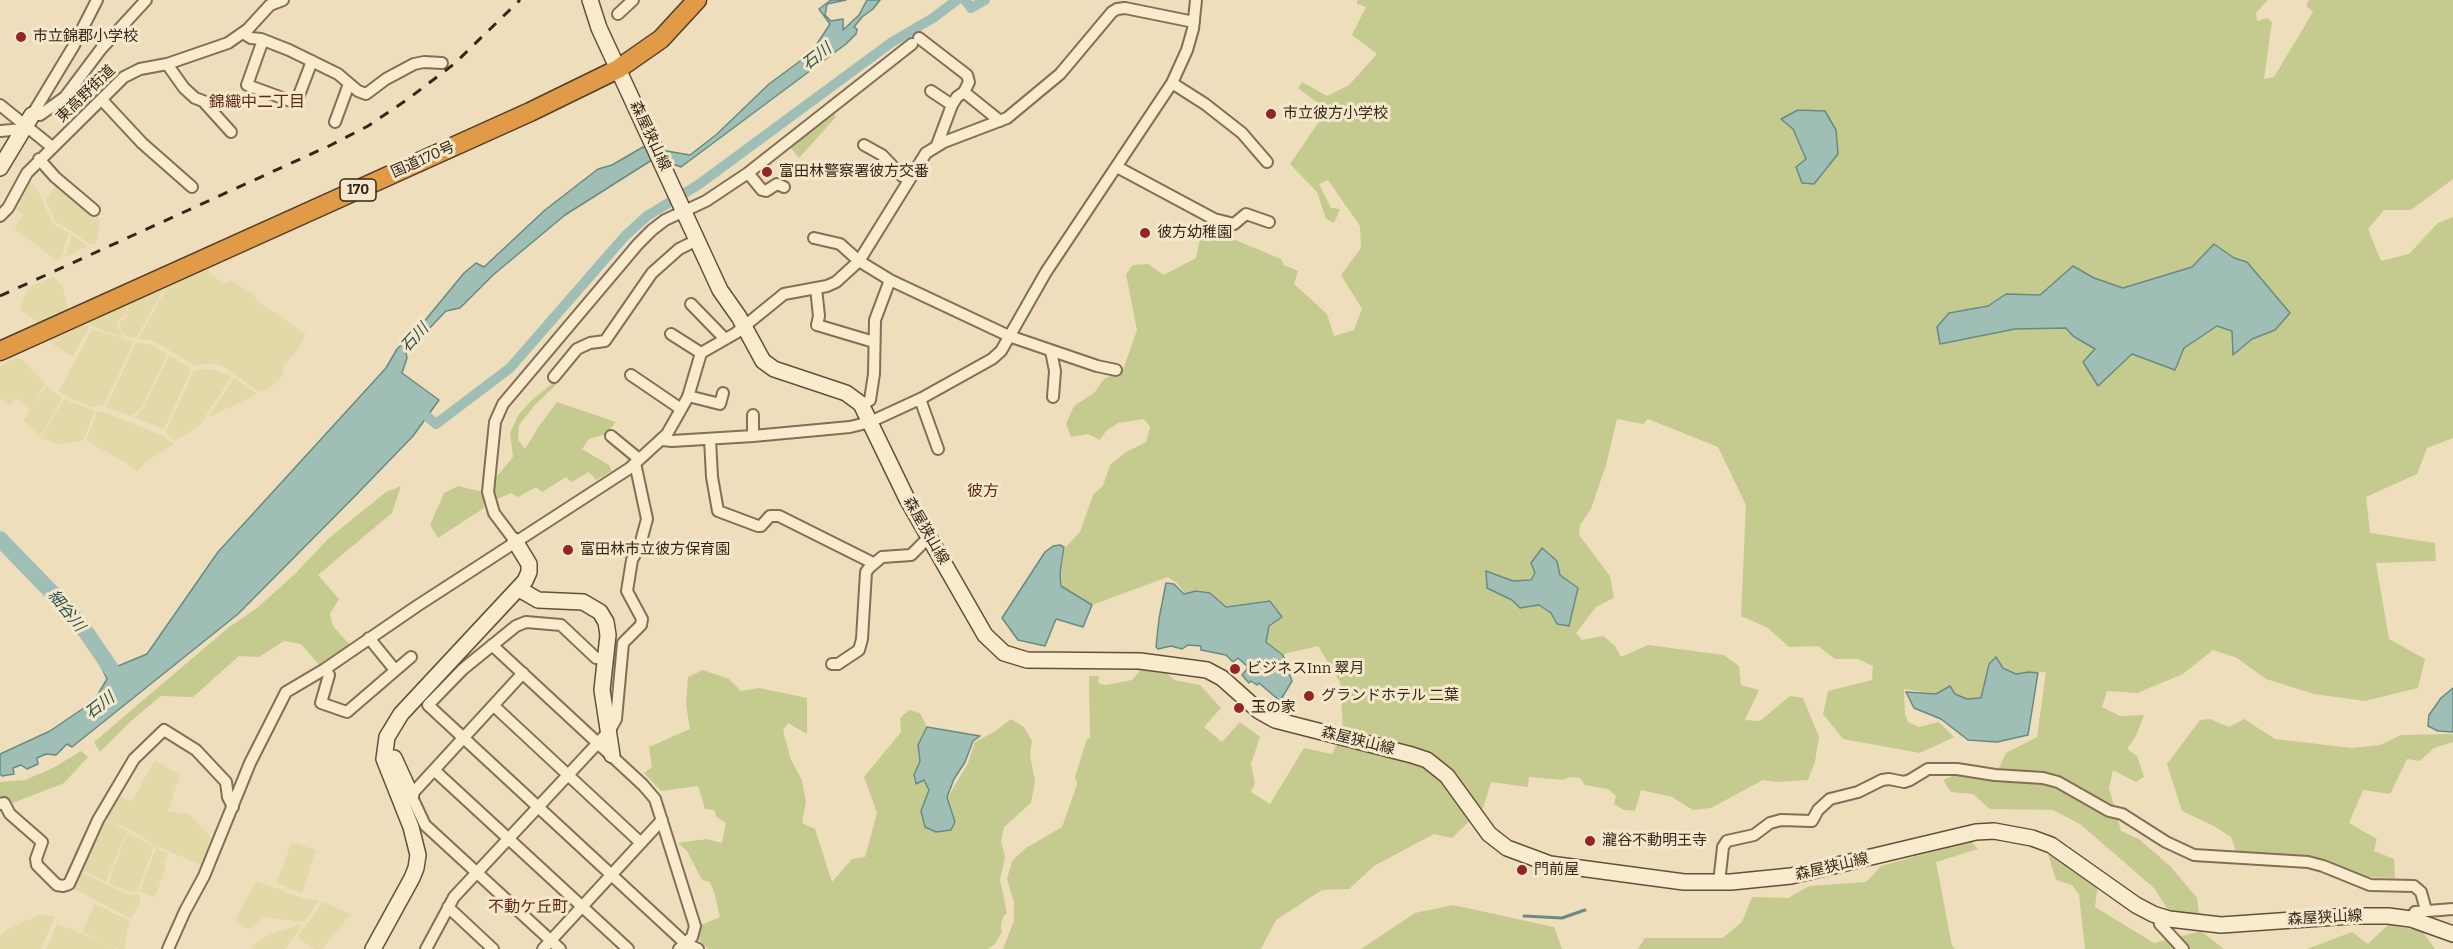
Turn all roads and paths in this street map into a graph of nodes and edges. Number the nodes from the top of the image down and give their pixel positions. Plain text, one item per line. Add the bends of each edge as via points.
1 (97, 0) edge
2 (146, 0) edge
3 (590, 0) edge
4 (697, 0) edge
5 (1196, 0) edge
6 (275, 1) edge
7 (634, 5) edge
8 (618, 14) dead end
9 (1194, 22) junction
10 (243, 33) junction
11 (263, 40) junction
12 (312, 61) junction
13 (442, 63) dead end
14 (167, 64) junction
15 (618, 69) junction
16 (1172, 83) junction
17 (349, 84) junction
18 (931, 91) dead end
19 (964, 92) junction
20 (102, 100) junction
21 (0, 105) edge
22 (952, 105) junction
23 (1000, 121) junction
24 (335, 122) dead end
25 (27, 123) junction
26 (0, 131) edge
27 (231, 132) dead end
28 (864, 145) dead end
29 (937, 145) junction
30 (52, 147) junction
31 (39, 159) junction
32 (1267, 162) dead end
33 (1117, 167) junction
34 (0, 168) edge
35 (748, 173) junction
36 (909, 179) junction
37 (192, 187) dead end
38 (784, 187) dead end
39 (94, 210) dead end
40 (684, 210) junction
41 (0, 216) edge
42 (1269, 222) dead end
43 (814, 238) dead end
44 (697, 240) junction
45 (859, 261) junction
46 (890, 279) junction
47 (816, 288) junction
48 (691, 304) dead end
49 (743, 327) junction
50 (671, 334) dead end
51 (1009, 336) junction
52 (725, 339) junction
53 (874, 342) junction
54 (0, 351) edge
55 (1051, 351) junction
56 (701, 353) junction
57 (1116, 370) dead end
58 (631, 375) dead end
59 (554, 377) dead end
60 (723, 393) dead end
61 (688, 396) junction
62 (1053, 397) dead end
63 (920, 399) junction
64 (862, 405) junction
65 (681, 409) junction
66 (753, 415) dead end
67 (870, 422) junction
68 (611, 436) dead end
69 (753, 436) junction
70 (710, 439) junction
71 (663, 440) junction
72 (938, 449) dead end
73 (637, 461) junction
74 (929, 537) junction
75 (515, 541) junction
76 (873, 563) junction
77 (519, 589) junction
78 (369, 638) junction
79 (492, 645) junction
80 (411, 657) dead end
81 (604, 659) junction
82 (832, 664) dead end
83 (325, 669) junction
84 (395, 670) junction
85 (523, 673) junction
86 (494, 706) junction
87 (390, 732) junction
88 (603, 737) junction
89 (464, 738) junction
90 (612, 755) joint
91 (434, 770) junction
92 (567, 775) junction
93 (411, 795) junction
94 (0, 804) edge
95 (538, 806) junction
96 (233, 807) junction
97 (662, 820) junction
98 (508, 838) junction
99 (641, 843) junction
100 (476, 872) junction
101 (612, 875) junction
102 (1719, 883) junction
103 (448, 907) junction
104 (582, 907) junction
105 (2453, 909) edge
106 (2426, 910) junction
107 (2158, 916) junction
108 (2411, 919) junction
109 (2453, 934) edge
110 (551, 940) junction
111 (682, 946) edge
112 (427, 948) edge
113 (168, 949) edge
114 (373, 949) edge
115 (493, 949) edge
116 (543, 949) edge
117 (560, 949) edge
118 (628, 949) edge
119 (698, 949) edge
120 (2183, 949) edge

1 - 25 street
2 - 25 street via 101,49 65,97
3 - 15 main road, 森屋狭山線
4 - 15 highway, 国道170号 / 170 via 661,39
5 - 9 street
6 - 10 street, 東高野街道
7 - 8 street
9 - 16 street
9 - 23 street via 1117,9 1060,74
10 - 11 street
10 - 14 street, 東高野街道 via 212,50
11 - 12 street
11 - 12 street via 247,85 296,103
12 - 17 street
13 - 17 street via 414,64 366,94
14 - 20 street, 東高野街道 via 130,73
14 - 27 street via 184,88 203,101
15 - 40 main road, 森屋狭山線
15 - 54 highway, 国道170号 / 170
16 - 32 street via 1221,115
16 - 33 street
17 - 24 street
18 - 22 street
19 - 22 street
19 - 23 street
19 - 35 street via 969,82 967,75 915,41
20 - 30 street, 東高野街道
20 - 37 street via 142,143
21 - 25 street
22 - 29 street
23 - 29 street
25 - 26 street
25 - 30 street
25 - 34 main road
28 - 36 street
29 - 36 street via 926,153
30 - 31 street, 東高野街道
31 - 39 street
31 - 41 street, 東高野街道
33 - 42 street via 1214,219 1234,224 1246,214
33 - 51 street via 1046,272
35 - 38 street via 762,190 777,184
35 - 40 street
36 - 45 street
40 - 44 main road, 森屋狭山線
40 - 75 street via 665,220 638,244 496,415 488,492 490,504
43 - 45 street via 840,244
44 - 49 main road, 森屋狭山線 via 720,290
44 - 59 street via 657,267 605,341 577,349
45 - 46 street
45 - 47 street via 836,282
46 - 51 street
46 - 53 street via 875,320
47 - 49 street via 784,294
47 - 53 street via 817,325
48 - 52 street
49 - 52 street
49 - 64 main road, 森屋狭山線 via 766,365 846,393
50 - 56 street
51 - 55 street
51 - 63 street via 992,359
52 - 56 street
53 - 64 street via 870,400
55 - 57 street
55 - 62 street via 1055,371
56 - 61 street
58 - 65 street
60 - 61 street via 720,404
61 - 65 street
63 - 67 street
63 - 72 street
64 - 67 main road, 森屋狭山線
65 - 71 street
66 - 69 street
67 - 69 street
67 - 74 main road, 森屋狭山線 via 888,464
68 - 73 street
69 - 70 street
70 - 71 street
70 - 76 street via 718,511 758,526 770,516 779,516
71 - 73 street
73 - 75 street
73 - 88 street via 648,519 632,561 627,591 642,619 623,643 616,719
74 - 76 street via 911,555 882,557
74 - 102 main road, 森屋狭山線 via 985,635 1004,653 1027,660 1140,661 1201,668 1222,678 1275,720 1428,760 1447,776 1489,834 1516,852 1550,864 1596,872
75 - 77 main road via 529,572
75 - 78 street
76 - 82 street via 866,572 859,650
77 - 81 main road via 538,600 583,602 600,612 608,635
77 - 87 main road via 401,714
78 - 83 street
78 - 84 street
79 - 81 street via 526,622 561,625 597,658
79 - 85 street
79 - 89 street via 428,705
80 - 84 street
81 - 88 main road
83 - 84 street via 328,675 321,703 347,712
83 - 96 street via 281,698
85 - 86 street
85 - 88 street
86 - 89 street
86 - 92 street
87 - 93 main road via 391,753
87 - 114 main road via 384,744 384,759 418,855 416,868
88 - 90 main road
88 - 92 street
89 - 91 street
89 - 95 street
90 - 97 street via 650,792
91 - 93 street
91 - 98 street
92 - 95 street
92 - 99 street
93 - 100 street via 425,825
94 - 96 street via 4,803 42,842 37,865 63,886 69,884 98,820 134,759 164,730 196,750 226,782
95 - 98 street
95 - 101 street
96 - 113 street
97 - 99 street
97 - 111 street via 695,926 692,937
98 - 100 street
98 - 104 street
99 - 101 street
100 - 103 street
100 - 110 street
101 - 104 street
101 - 111 street
102 - 106 street via 1727,841 1754,835 1781,820 1812,821 1830,799 1858,792 1882,780 1904,782 1928,769 1957,769 2058,782 2194,855 2308,862 2370,885 2414,886 2421,892
102 - 107 main road, 森屋狭山線 via 1791,876 1966,834 1994,831 2051,845
103 - 112 street
103 - 115 street
104 - 110 street
104 - 118 street
105 - 106 street
106 - 108 street via 2415,912
107 - 108 main road, 森屋狭山線 via 2221,925 2366,916
107 - 120 street via 2160,924
108 - 109 main road, 森屋狭山線
110 - 116 street
110 - 117 street
111 - 119 street

